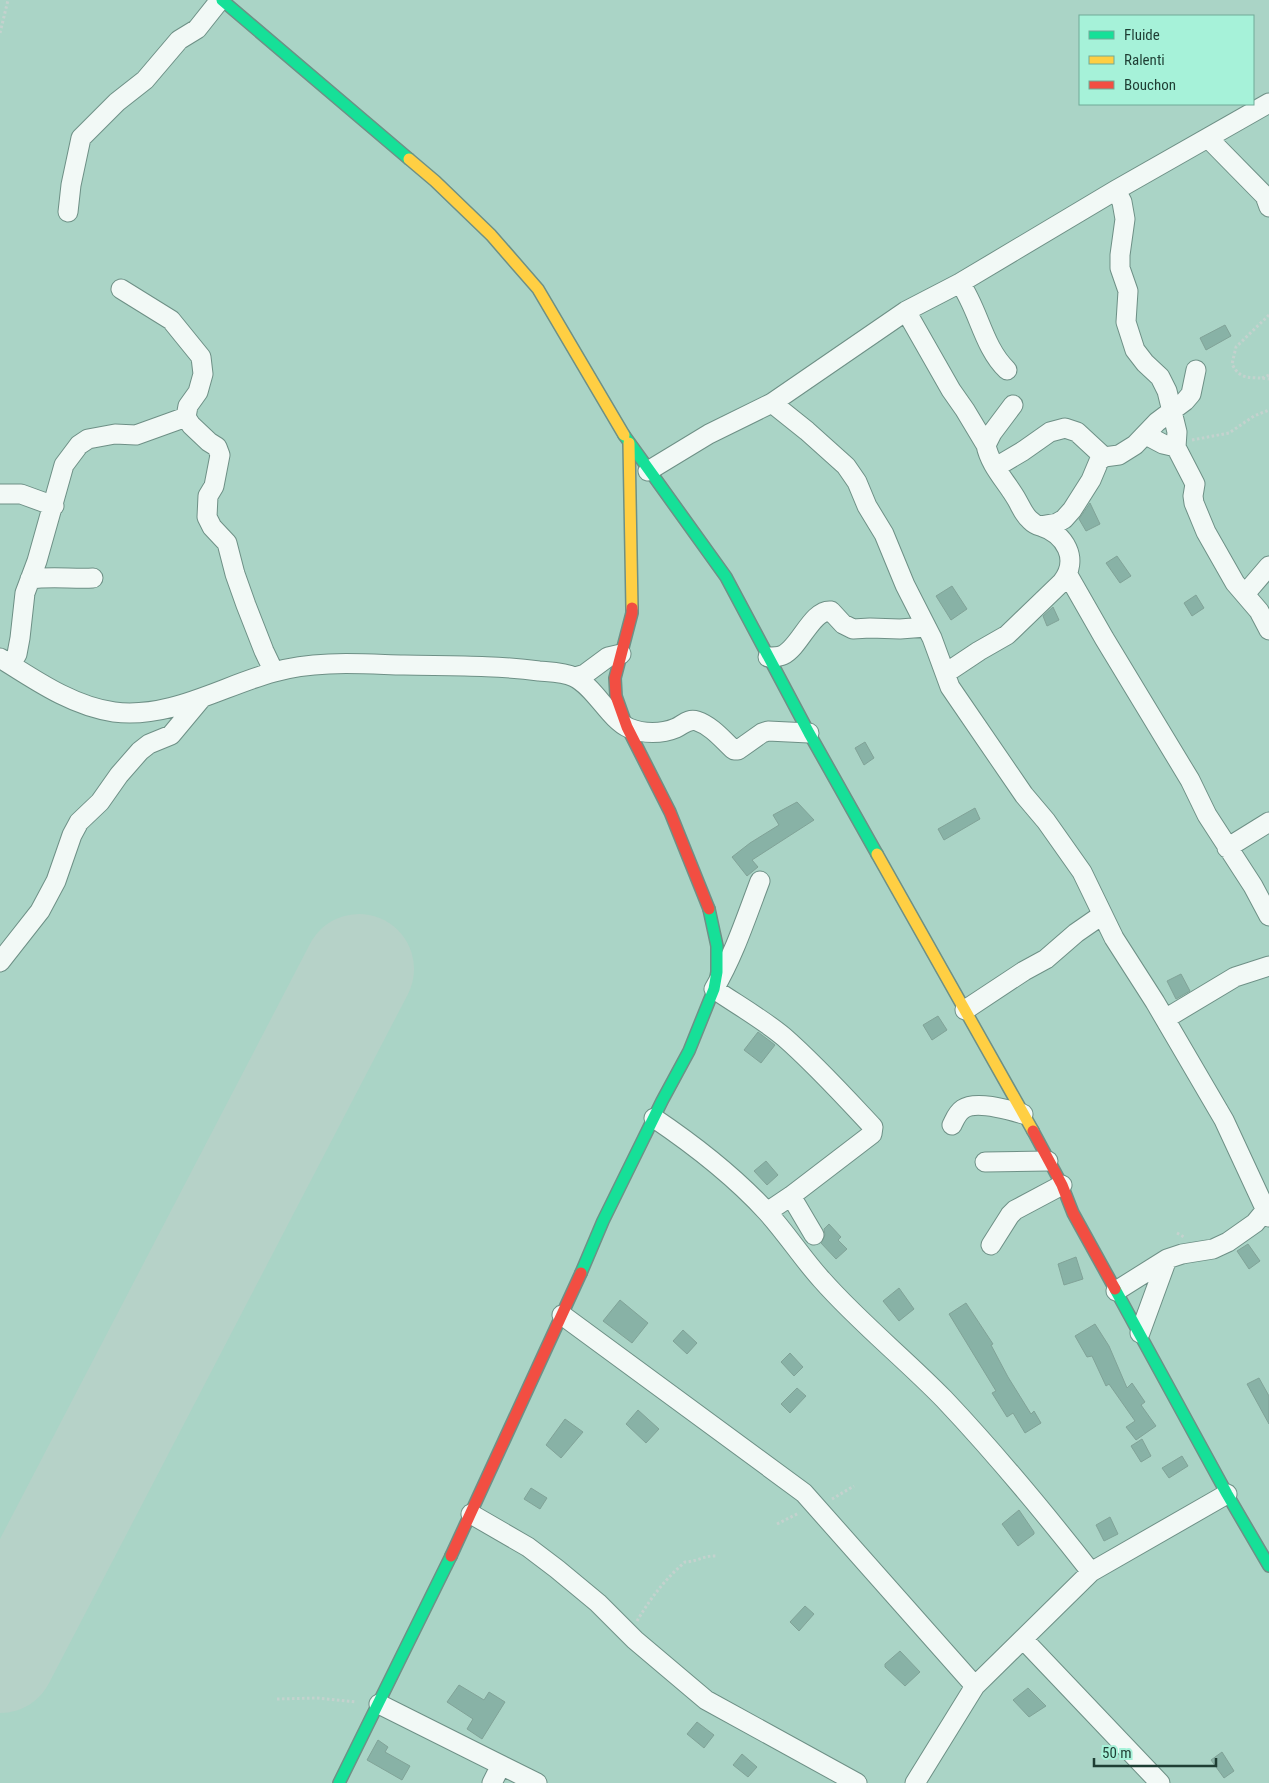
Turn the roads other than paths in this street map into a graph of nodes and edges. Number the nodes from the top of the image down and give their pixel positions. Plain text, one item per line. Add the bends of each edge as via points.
1 (221, 0) edge
2 (1269, 103) edge
3 (1208, 138) junction
4 (1116, 190) junction
5 (1269, 207) edge
6 (68, 212) dead end
7 (960, 283) junction
8 (120, 289) dead end
9 (906, 311) junction
10 (1007, 370) dead end
11 (1196, 370) dead end
12 (792, 389) junction
13 (772, 403) junction
14 (1013, 405) dead end
15 (1171, 410) junction
16 (186, 417) junction
17 (807, 431) junction
18 (1146, 435) junction
19 (629, 442) junction
20 (986, 445) junction
21 (1176, 447) junction
22 (1104, 457) junction
23 (996, 467) junction
24 (648, 471) junction
25 (0, 494) edge
26 (54, 506) junction
27 (1040, 526) junction
28 (1269, 566) edge
29 (1068, 575) junction
30 (93, 578) dead end
31 (30, 579) junction
32 (1245, 594) junction
33 (926, 627) junction
34 (1269, 630) edge
35 (621, 654) junction
36 (768, 657) junction
37 (6, 662) edge
38 (274, 672) junction
39 (946, 673) junction
40 (575, 677) junction
41 (201, 699) junction
42 (627, 727) junction
43 (800, 729) junction
44 (1269, 822) edge
45 (1227, 848) junction
46 (760, 881) dead end
47 (1102, 915) junction
48 (1269, 916) edge
49 (0, 962) edge
50 (1269, 966) edge
51 (714, 989) junction
52 (966, 1010) junction
53 (1165, 1019) junction
54 (1023, 1114) junction
55 (654, 1118) junction
56 (952, 1125) dead end
57 (1048, 1160) junction
58 (985, 1162) dead end
59 (1062, 1185) junction
60 (791, 1196) junction
61 (1268, 1211) edge
62 (767, 1212) junction
63 (814, 1235) dead end
64 (991, 1245) dead end
65 (1167, 1259) junction
66 (1116, 1291) junction
67 (562, 1316) junction
68 (1140, 1333) junction
69 (1227, 1494) junction
70 (470, 1514) junction
71 (1269, 1566) edge
72 (1091, 1572) junction
73 (1023, 1639) junction
74 (975, 1686) junction
75 (379, 1704) junction
76 (501, 1765) junction
77 (919, 1781) edge
78 (339, 1783) edge
79 (492, 1783) edge
80 (537, 1783) edge
81 (857, 1783) edge
82 (1160, 1783) edge

1 - 6 street via 197,29 179,40 145,80 117,102 81,138
1 - 19 street via 435,181 491,235 538,289
2 - 3 street
3 - 4 street
3 - 5 street via 1265,196
4 - 7 street
4 - 15 street via 1125,218 1120,268 1128,291 1126,322 1135,350 1160,377
7 - 9 street
7 - 10 street via 992,352
8 - 16 street via 172,320 201,357 203,374
9 - 12 street
9 - 20 street
11 - 15 street via 1191,394
12 - 13 street
12 - 17 street
13 - 17 street
13 - 24 street via 709,434
14 - 20 street
15 - 18 street
15 - 21 street via 1177,432
16 - 26 street via 136,435 88,438 64,465
16 - 38 street via 191,426 217,447 220,455 214,486 208,496 207,517 227,543 246,605
17 - 33 street via 846,466 857,482
18 - 21 street
18 - 22 street via 1119,455
19 - 24 street
19 - 35 street via 632,613
20 - 23 street
21 - 32 street via 1192,478 1194,503 1206,532 1235,583
22 - 23 street via 1077,432 1065,428 1050,432
22 - 27 street via 1064,519
23 - 27 street via 1024,514
24 - 36 street via 726,577
25 - 26 street via 21,494
26 - 31 street
27 - 29 street via 1061,539 1067,548
28 - 32 street
29 - 39 street via 1008,635
29 - 45 street
30 - 31 street
31 - 37 street via 25,593 17,654
32 - 34 street
33 - 36 street via 853,630 827,611 817,617 785,654
33 - 39 street
35 - 40 street via 608,657 585,674
35 - 42 street via 615,678 616,696
36 - 43 street
37 - 41 street via 64,696 114,712 144,712
38 - 40 street via 328,664 435,664 519,668
38 - 41 street
39 - 47 street via 950,687 973,722 1082,872
40 - 42 street
41 - 49 street via 171,735 140,751 100,802 79,822 40,912
42 - 43 street via 656,733 696,721 710,727 734,750 768,731
42 - 51 street via 670,812 709,907 717,946
43 - 52 street
44 - 45 street
45 - 48 street
46 - 51 street via 738,941
47 - 52 street via 1046,959
47 - 53 street
50 - 53 street via 1235,977
51 - 55 street via 689,1051
51 - 60 street via 782,1035 873,1127 872,1134
52 - 54 street
53 - 61 street via 1224,1120
54 - 56 street via 1003,1108 964,1108
54 - 57 street
55 - 62 street via 727,1173
55 - 67 street via 603,1221
57 - 58 street
57 - 59 street
59 - 64 street via 1015,1210
59 - 66 street via 1073,1213
60 - 62 street
60 - 63 street
61 - 65 street via 1228,1242 1213,1249
62 - 72 street via 822,1280 993,1452
65 - 66 street
65 - 68 street
66 - 68 street
67 - 70 street
67 - 74 street via 804,1493
68 - 69 street
69 - 71 street
69 - 72 street
70 - 75 street
70 - 81 street via 528,1547 550,1564 706,1700
72 - 73 street
73 - 74 street
73 - 82 street
74 - 77 street
75 - 76 street
75 - 78 street
76 - 79 street
76 - 80 street

